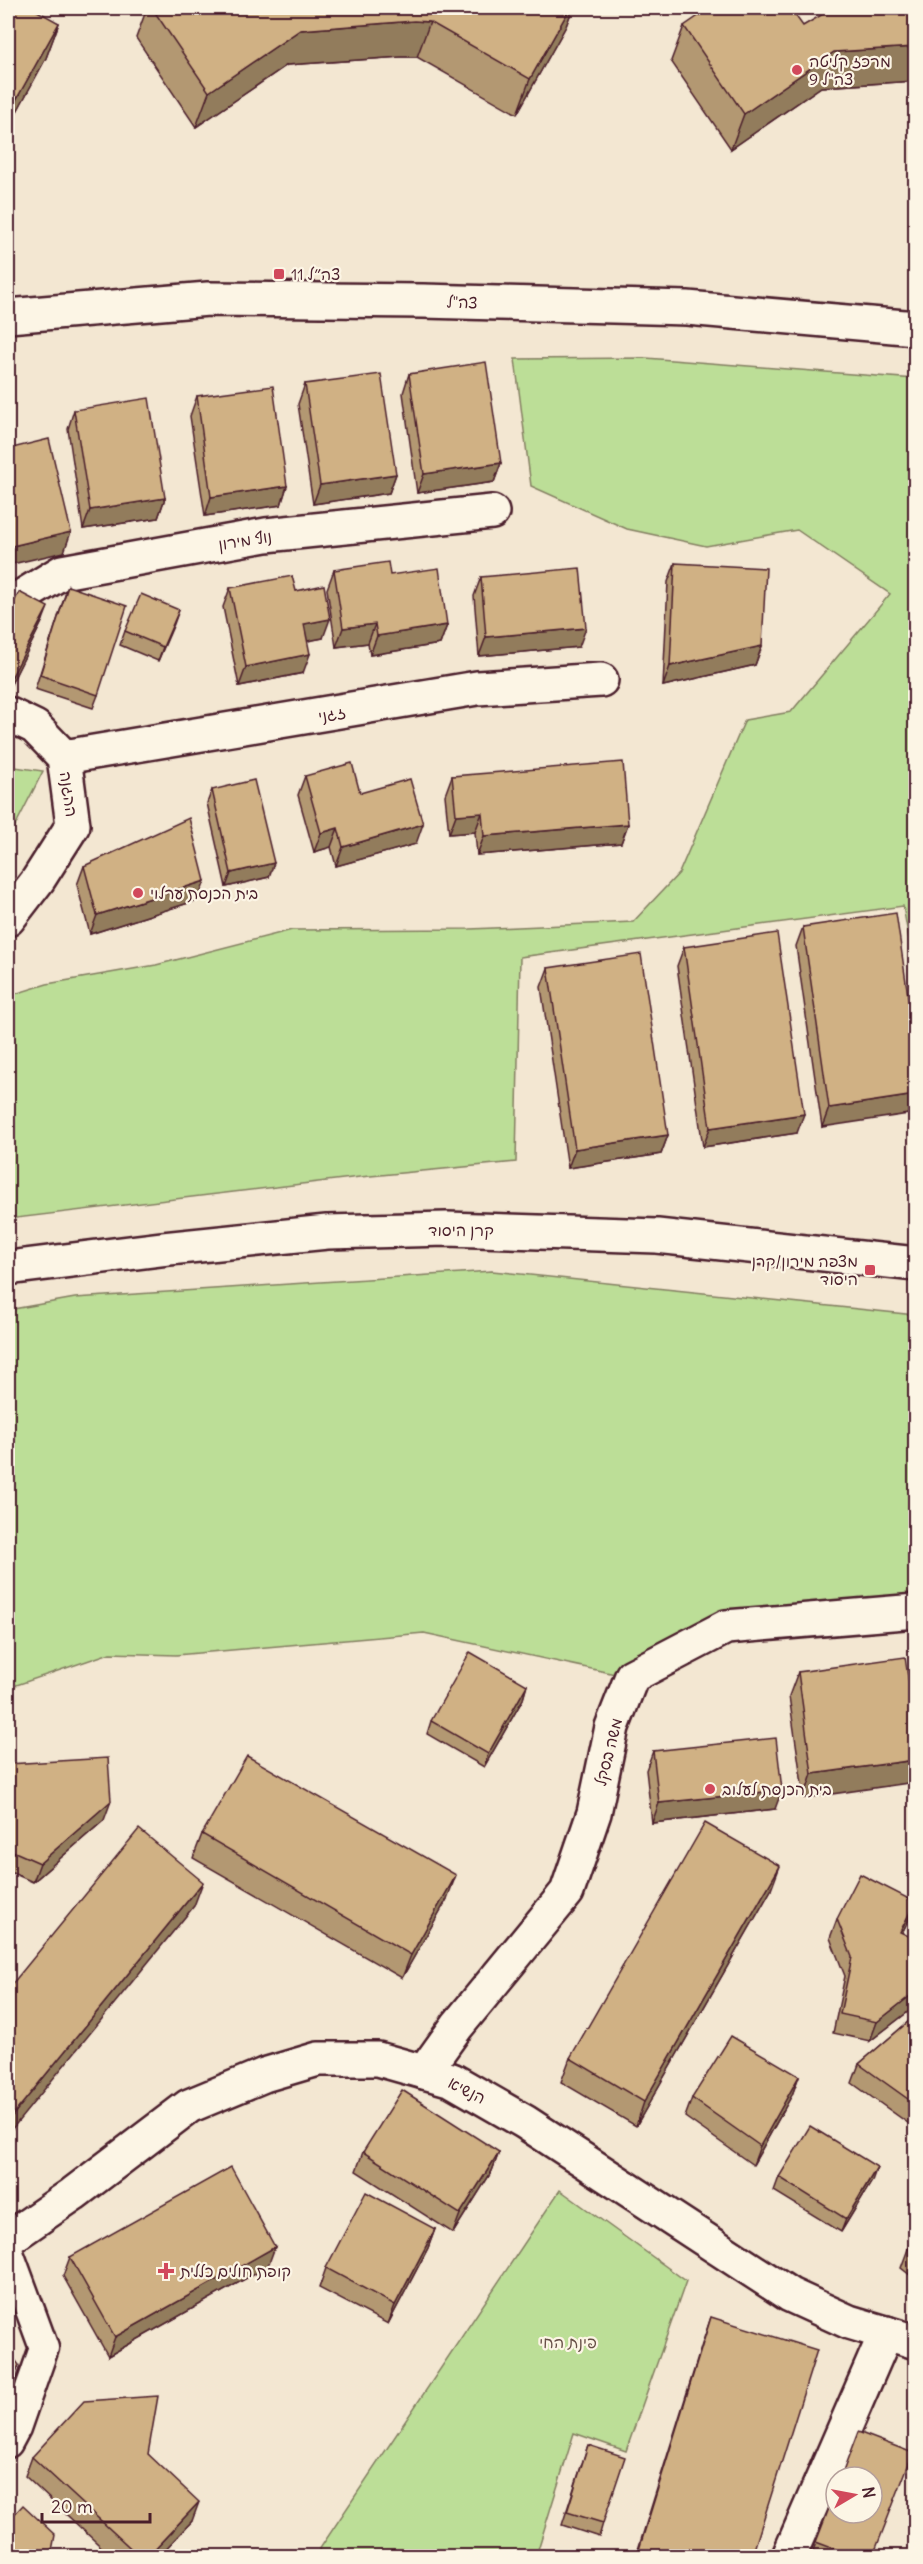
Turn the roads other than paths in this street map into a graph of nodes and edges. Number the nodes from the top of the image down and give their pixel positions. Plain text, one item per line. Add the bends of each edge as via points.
1 (8, 316) edge
2 (915, 327) edge
3 (492, 512) dead end
4 (8, 605) edge
5 (601, 680) dead end
6 (8, 714) edge
7 (64, 757) junction
8 (8, 919) edge
9 (915, 1264) edge
10 (8, 1268) edge
11 (915, 1611) edge
12 (424, 2072) junction
13 (8, 2239) edge
14 (8, 2250) edge
15 (901, 2337) edge
16 (8, 2443) edge
17 (789, 2556) edge

1 - 2 street, צה"ל via 208,299 423,301 687,308
3 - 4 street, נוף מירון via 266,535 62,572
5 - 7 street, זגני via 477,688
6 - 7 street, ההגנה via 35,728
7 - 8 street, ההגנה via 74,825
9 - 10 street, קרן היסוד via 657,1236 447,1229 327,1232
11 - 12 street, משה בסקל via 726,1627 632,1676 612,1727 594,1813 567,1892
12 - 13 street, הנשיא via 378,2059 318,2059 264,2075 189,2106
12 - 15 street, הנשיא via 452,2079 525,2122 790,2295 849,2322
14 - 16 street via 44,2348
15 - 17 street

